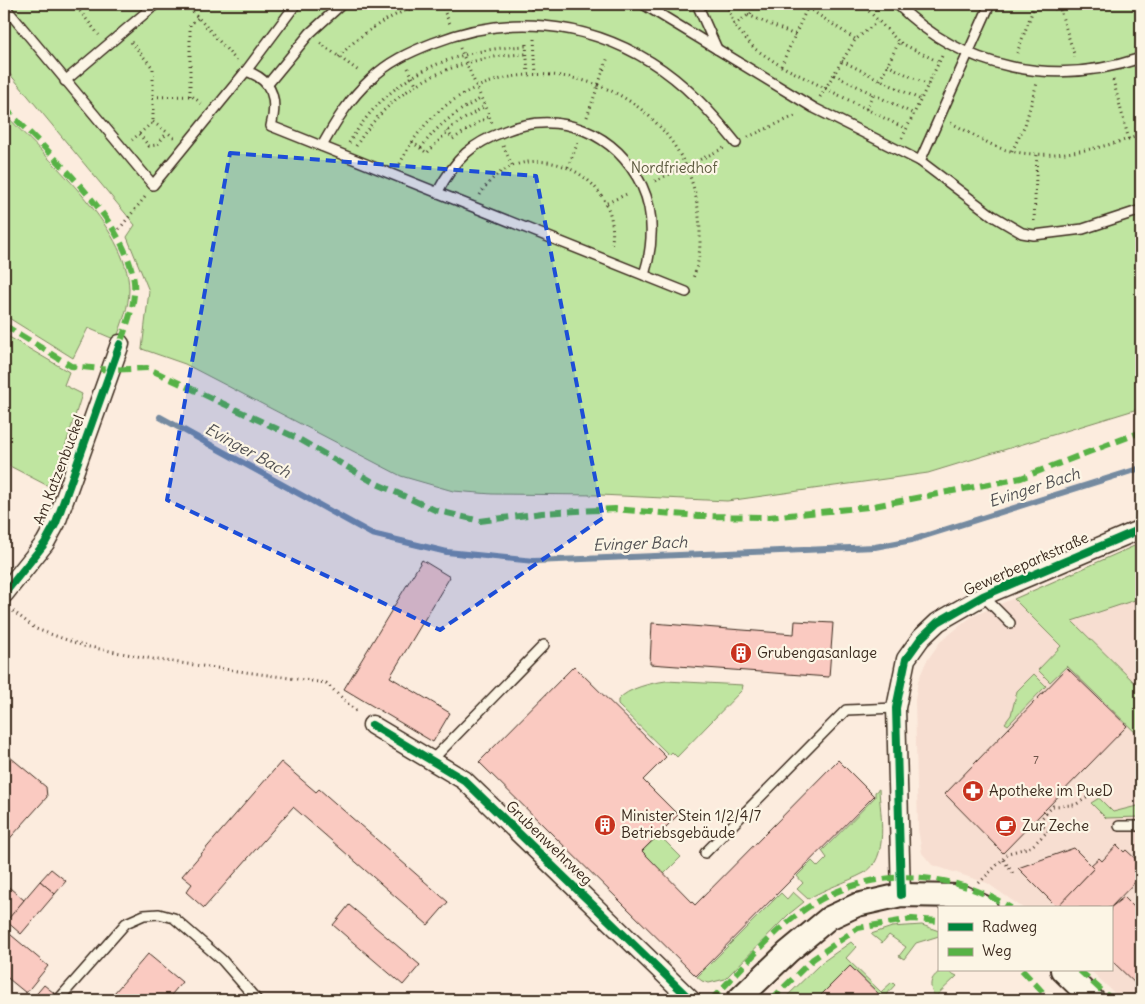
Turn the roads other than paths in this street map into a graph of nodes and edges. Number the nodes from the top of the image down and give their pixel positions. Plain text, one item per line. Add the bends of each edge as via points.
1 (156, 4) edge
2 (296, 4) edge
3 (342, 4) edge
4 (643, 4) edge
5 (697, 4) edge
6 (897, 4) edge
7 (990, 4) edge
8 (4, 6) edge
9 (718, 50) junction
10 (968, 54) junction
11 (1141, 58) edge
12 (246, 71) junction
13 (66, 81) junction
14 (268, 84) junction
15 (736, 143) road end
16 (322, 146) junction
17 (920, 161) junction
18 (437, 192) junction
19 (1141, 210) edge
20 (644, 275) junction
21 (686, 292) road end
22 (120, 344) dead end
23 (1141, 528) edge
24 (984, 596) junction
25 (6, 600) edge
26 (1010, 622) dead end
27 (544, 644) dead end
28 (896, 708) junction
29 (372, 725) road end
30 (431, 761) junction
31 (1119, 826) dead end
32 (1141, 826) edge
33 (705, 853) dead end
34 (901, 895) junction
35 (982, 906) edge
36 (1064, 972) edge
37 (58, 1000) edge
38 (257, 1000) edge
39 (691, 1000) edge
40 (738, 1000) edge
41 (1092, 1000) edge

1 - 13 lane
2 - 12 lane
3 - 14 lane via 309,34
4 - 9 lane
5 - 9 lane
6 - 10 lane
7 - 10 lane
8 - 13 lane
9 - 17 lane via 814,108
10 - 11 lane via 1012,68 1080,72
10 - 17 lane
12 - 13 lane via 153,185
12 - 14 lane
14 - 16 lane via 274,103 272,126
15 - 16 lane via 686,87 651,62 613,42 529,24 486,27 454,35 402,56 370,80 341,111
16 - 18 lane
17 - 19 lane via 993,216 1022,233 1034,235 1084,229
18 - 20 lane
18 - 20 lane via 468,151 497,134 538,122 583,128 616,152 642,187 650,219 652,247
20 - 21 lane
22 - 25 street, Am Katzenbuckel via 56,523
23 - 24 street, Gewerbeparkstraße
24 - 26 lane
24 - 28 street, Gewerbeparkstraße via 938,622 921,638 906,659
27 - 30 lane
28 - 33 lane via 846,710
28 - 34 street, Gewerbeparkstraße
29 - 30 street, Grubenwehrweg
30 - 39 street, Grubenwehrweg via 464,780
31 - 32 lane
34 - 35 street via 961,896
34 - 40 street via 858,905 829,918
36 - 41 street
37 - 38 lane via 126,923 144,915 159,914 174,918 222,960

